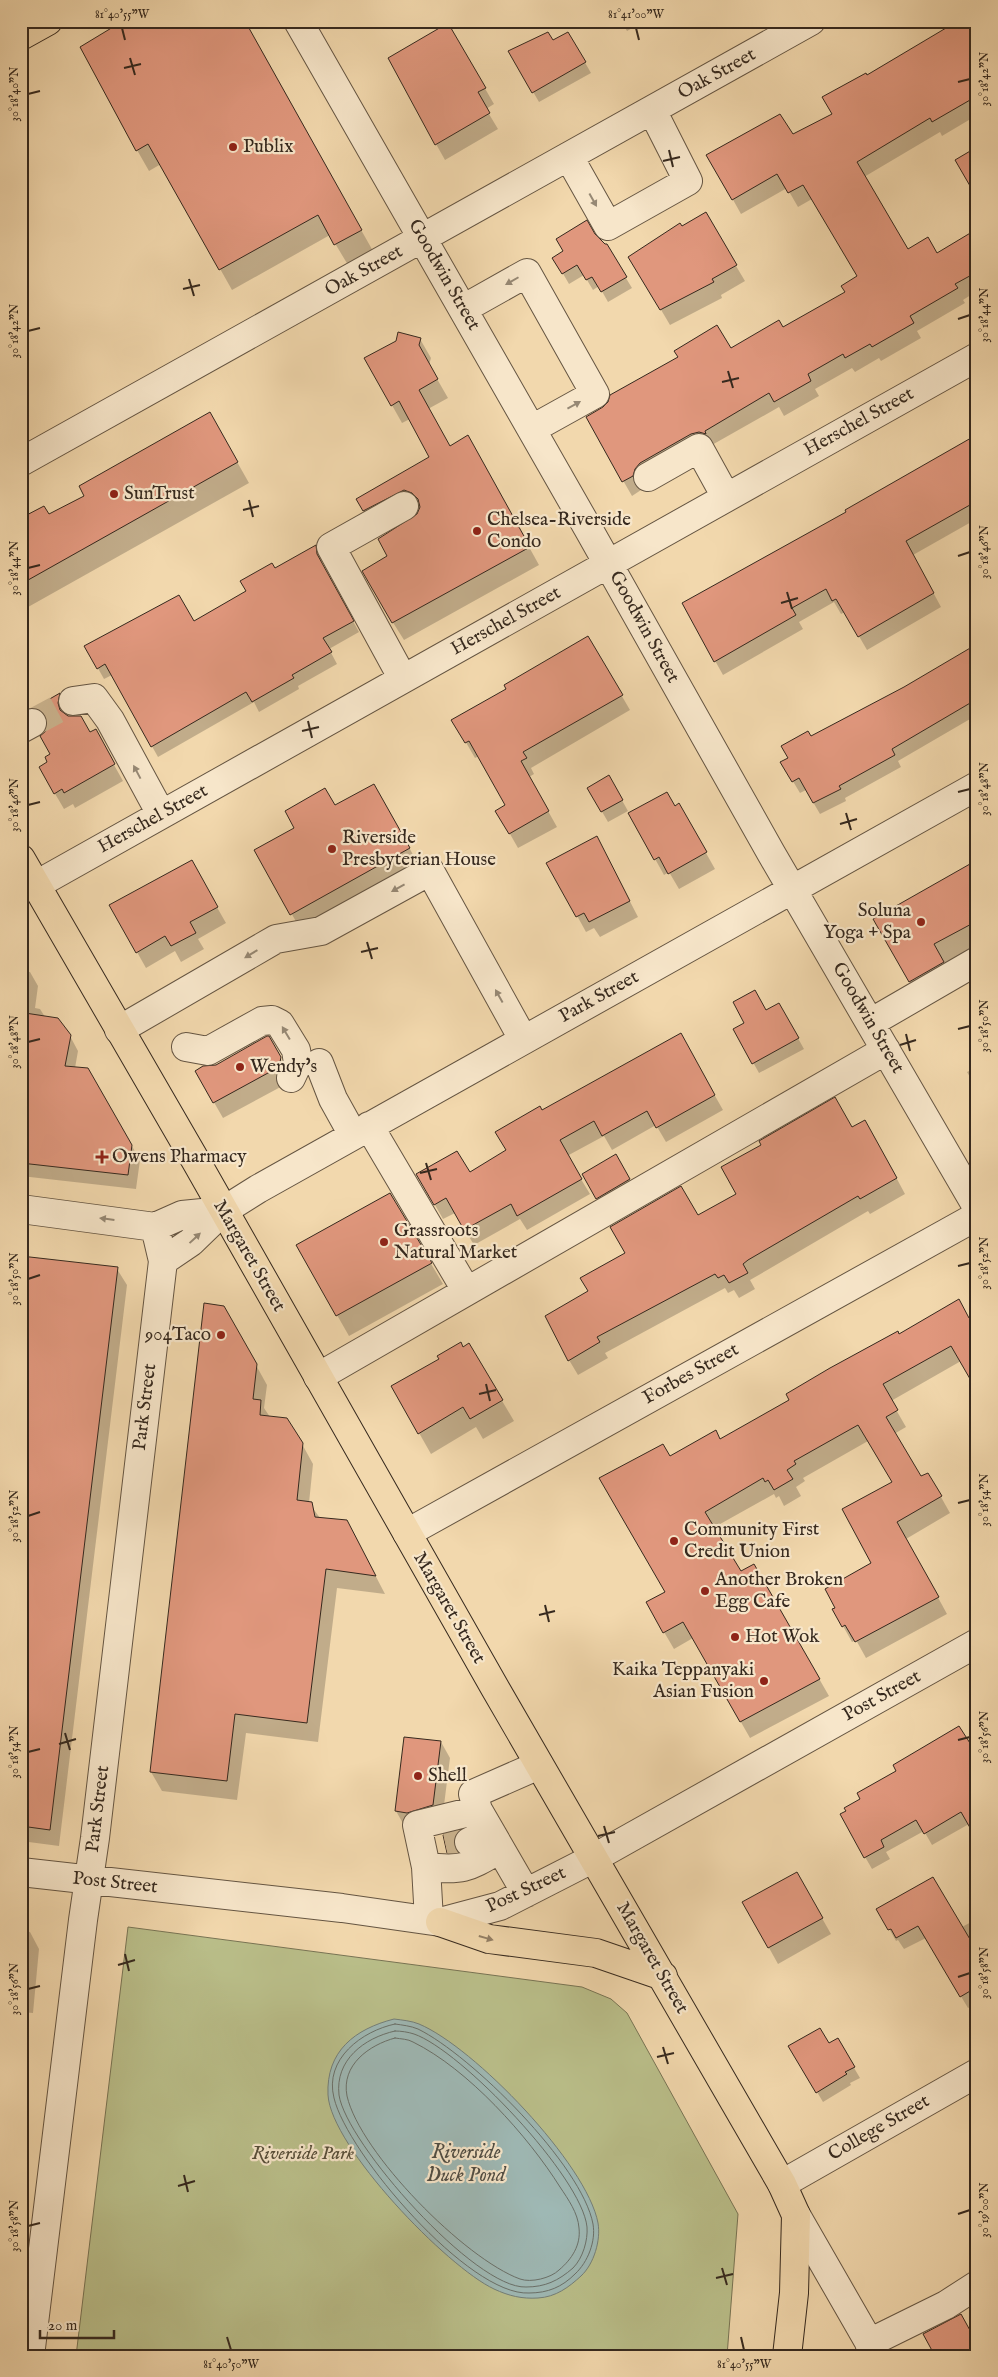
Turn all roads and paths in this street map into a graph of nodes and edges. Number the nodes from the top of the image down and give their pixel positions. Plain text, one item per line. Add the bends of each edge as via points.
1 (48, 21) edge
2 (298, 21) edge
3 (811, 21) edge
4 (21, 36) edge
5 (652, 110) junction
6 (569, 157) junction
7 (423, 238) junction
8 (463, 309) junction
9 (977, 357) edge
10 (532, 429) junction
11 (21, 462) edge
12 (648, 477) dead end
13 (726, 497) junction
14 (404, 506) dead end
15 (608, 563) junction
16 (403, 679) junction
17 (73, 701) tunnel mouth
18 (977, 786) edge
19 (161, 814) junction
20 (21, 859) edge
21 (36, 886) junction
22 (793, 889) junction
23 (977, 960) edge
24 (870, 1023) junction
25 (119, 1030) junction
26 (523, 1039) junction
27 (186, 1046) dead end
28 (886, 1050) junction
29 (319, 1062) dead end
30 (291, 1078) dead end
31 (361, 1131) junction
32 (977, 1207) edge
33 (21, 1209) edge
34 (223, 1211) junction
35 (977, 1216) edge
36 (156, 1226) junction
37 (163, 1262) junction
38 (466, 1290) junction
39 (318, 1377) junction
40 (407, 1533) junction
41 (977, 1643) edge
42 (540, 1765) junction
43 (462, 1842) junction
44 (594, 1858) junction
45 (21, 1872) edge
46 (88, 1881) junction
47 (526, 1893) junction
48 (434, 1921) junction
49 (663, 1976) junction
50 (977, 2073) edge
51 (782, 2184) junction
52 (796, 2215) junction
53 (977, 2285) edge
54 (873, 2349) edge
55 (30, 2356) edge
56 (787, 2356) edge

1 - 4 main road
2 - 7 street, Goodwin Street
3 - 5 street, Oak Street
5 - 6 street, Oak Street
6 -> 5 street via 608,226 688,181
6 - 7 street, Oak Street
7 - 8 street, Goodwin Street
7 - 11 street, Oak Street
8 - 10 street, Goodwin Street
10 -> 8 street via 595,394 527,273
9 - 13 street, Herschel Street
10 - 15 street, Goodwin Street
12 - 13 street via 699,448
13 - 15 street, Herschel Street
14 - 16 street via 331,547
15 - 16 street, Herschel Street
15 - 22 street, Goodwin Street
16 - 19 street, Herschel Street
19 -> 17 street via 110,720 94,698
18 - 22 street, Park Street
19 - 21 street, Herschel Street
20 - 21 main road, Margaret Street
21 - 25 main road, Margaret Street
22 - 24 street, Goodwin Street
22 - 26 street, Park Street
23 - 24 street
24 - 28 street, Goodwin Street
26 -> 25 street via 430,871 321,930 276,939
25 - 34 main road, Margaret Street
26 - 31 street, Park Street
30 -> 27 street via 298,1064 296,1050 280,1024 272,1020 262,1021 208,1051
28 - 32 street, Goodwin Street
28 - 38 street
29 - 31 street via 333,1099
31 - 34 street, Park Street
31 - 38 street
36 -> 33 street
34 - 36 street, Park Street via 182,1215
37 -> 34 street, Park Street via 191,1242
34 - 39 main road, Margaret Street
35 - 40 street, Forbes Street
36 - 37 street, Park Street
37 - 46 street, Park Street
38 - 39 street
39 - 40 main road, Margaret Street
40 - 42 main road, Margaret Street
41 - 44 street, Post Street
42 - 43 street via 473,1794
42 - 44 main road, Margaret Street
43 - 47 street
43 - 48 street
44 - 47 street, Post Street
44 - 49 main road, Margaret Street
45 - 46 street, Post Street
46 - 48 street, Post Street
46 - 55 street, Park Street
47 - 48 street, Post Street via 500,1906
48 -> 49 main road via 489,1940 596,1953
49 - 51 main road, Margaret Street
50 - 51 street, College Street
51 - 52 main road, Margaret Street
52 - 54 street, Margaret Street
52 - 56 main road via 794,2294
53 - 54 street

